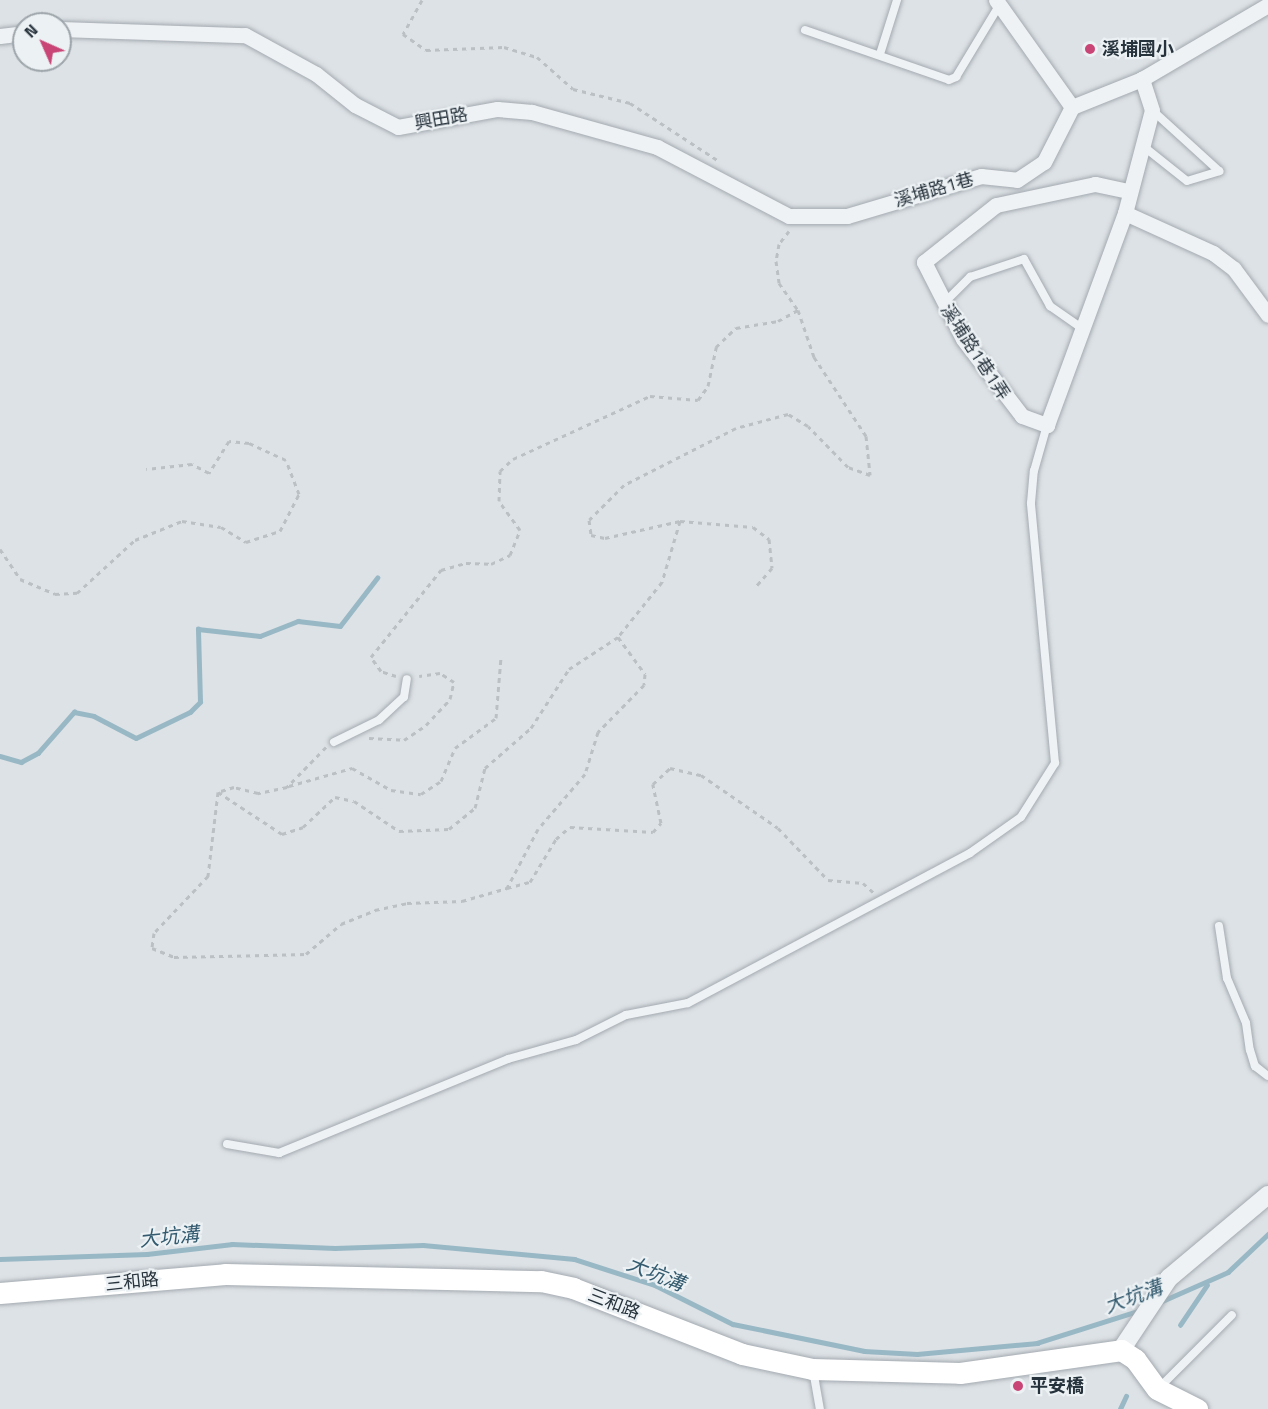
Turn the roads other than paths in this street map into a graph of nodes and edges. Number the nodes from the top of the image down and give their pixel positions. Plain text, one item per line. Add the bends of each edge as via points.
1 (900, 0) edge
2 (998, 2) edge
3 (1268, 5) edge
4 (72, 29) edge
5 (805, 30) dead end
6 (880, 54) junction
7 (1142, 80) junction
8 (1072, 107) junction
9 (1152, 110) junction
10 (1142, 145) junction
11 (1128, 192) junction
12 (1125, 213) junction
13 (789, 216) joint
14 (943, 304) junction
15 (1268, 315) edge
16 (1083, 329) junction
17 (1047, 425) junction
18 (407, 679) road end
19 (334, 742) road end
20 (1219, 926) dead end
21 (1268, 1076) edge
22 (227, 1144) dead end
23 (1268, 1195) edge
24 (0, 1293) edge
25 (1232, 1315) dead end
26 (1120, 1350) junction
27 (812, 1369) junction
28 (1158, 1389) junction
29 (820, 1409) edge
30 (1197, 1409) edge

1 - 6 lane
2 - 6 lane via 956,77 949,80
2 - 8 street
3 - 7 street
4 - 13 street, 興田路 via 245,35 316,74 355,105 398,127 497,109 532,112 657,147
5 - 6 lane
7 - 8 street
7 - 9 street
8 - 13 street, 溪埔路1巷 via 1044,162 1017,180 981,176 847,216
9 - 10 street
9 - 10 lane via 1220,171 1186,181
10 - 11 street
11 - 12 street
11 - 14 street, 溪埔路1巷1弄 via 1095,184 996,205 924,262
12 - 15 street via 1213,253 1234,268
12 - 16 street
14 - 16 lane via 970,277 1024,258 1050,306
14 - 17 street, 溪埔路1巷1弄 via 1010,407
16 - 17 street
17 - 22 lane via 1034,471 1031,503 1055,763 1021,817 970,853 688,1002 626,1015 576,1040 557,1041 508,1059 279,1153
18 - 19 lane via 404,697 379,720
20 - 21 lane via 1227,978 1246,1023 1255,1066
23 - 26 street via 1169,1278
24 - 27 main road, 三和路 via 225,1274 541,1281 573,1288 742,1354
25 - 28 lane
26 - 27 main road, 三和路 via 960,1373
26 - 28 main road via 1135,1359
27 - 29 lane
28 - 30 main road

